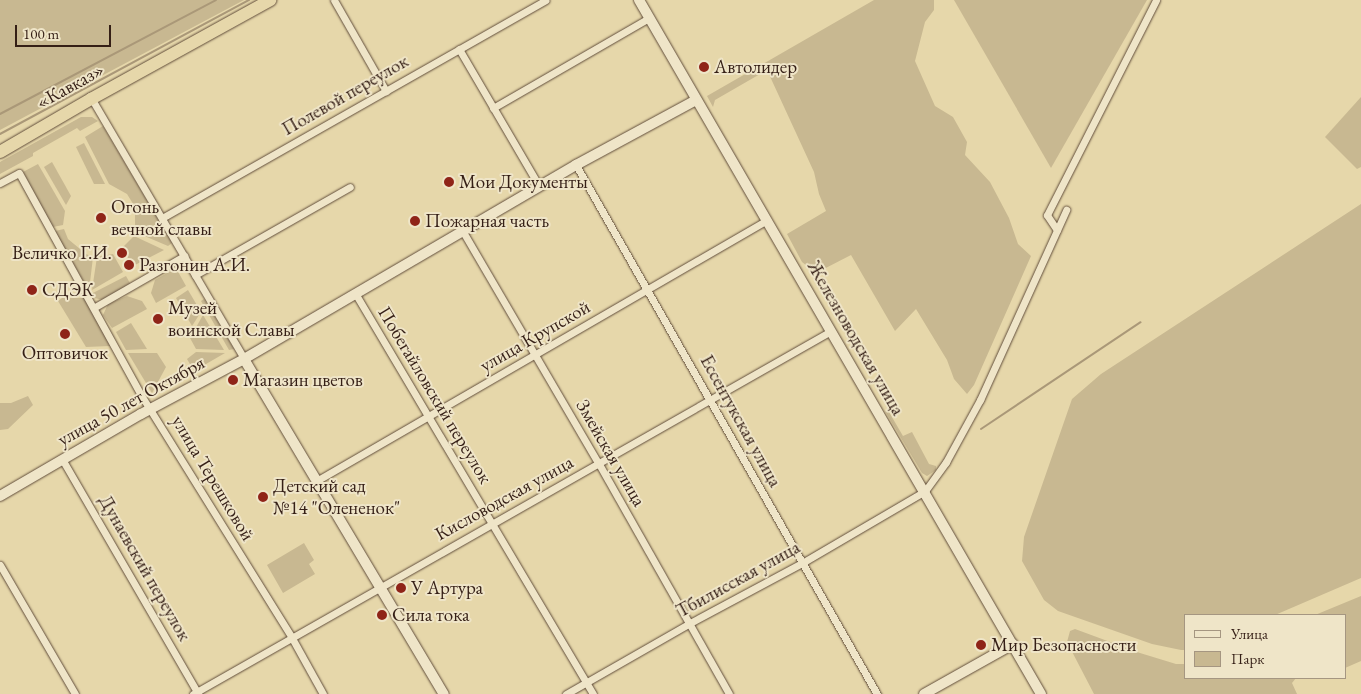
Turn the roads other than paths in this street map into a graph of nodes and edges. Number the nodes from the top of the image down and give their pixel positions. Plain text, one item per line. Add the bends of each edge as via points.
1 (263, 0) edge
2 (270, 0) edge
3 (334, 0) edge
4 (545, 0) edge
5 (639, 0) edge
6 (1156, 0) edge
7 (649, 18) junction
8 (459, 49) junction
9 (386, 91) junction
10 (91, 97) junction
11 (696, 100) junction
12 (493, 108) junction
13 (0, 145) edge
14 (0, 152) edge
15 (576, 165) junction
16 (0, 183) edge
17 (539, 186) junction
18 (350, 187) dead end
19 (1066, 210) dead end
20 (162, 218) junction
21 (768, 220) junction
22 (462, 230) junction
23 (1056, 230) junction
24 (184, 256) junction
25 (195, 275) junction
26 (649, 290) junction
27 (355, 293) junction
28 (95, 307) junction
29 (832, 331) junction
30 (535, 354) junction
31 (244, 358) junction
32 (710, 399) junction
33 (151, 409) junction
34 (428, 416) junction
35 (62, 459) junction
36 (599, 464) junction
37 (318, 480) junction
38 (925, 491) junction
39 (0, 496) edge
40 (493, 524) junction
41 (802, 563) junction
42 (0, 565) edge
43 (382, 586) junction
44 (688, 624) junction
45 (292, 638) junction
46 (1013, 644) junction
47 (586, 683) junction
48 (196, 693) edge
49 (75, 694) edge
50 (324, 694) edge
51 (444, 694) edge
52 (566, 694) edge
53 (593, 694) edge
54 (729, 694) edge
55 (877, 694) edge
56 (924, 694) edge
57 (1041, 694) edge

1 - 10 highway, «Кавказ»
2 - 10 highway
3 - 9 street
4 - 8 street, Полевой переулок
5 - 7 main road, Железноводская улица
6 - 23 street via 1047,215
7 - 11 main road, Железноводская улица
7 - 12 street
8 - 9 street, Полевой переулок
8 - 12 street
9 - 20 street, Полевой переулок
10 - 13 highway, «Кавказ»
10 - 14 highway
10 - 20 street
11 - 15 main road, улица 50 лет Октября
11 - 21 main road, Железноводская улица
12 - 17 street
15 - 17 main road, улица 50 лет Октября
15 - 26 street, Ессентукская улица
16 - 28 street, улица Терешковой via 19,173
17 - 22 main road, улица 50 лет Октября
18 - 25 street
19 - 23 street
20 - 24 street
21 - 26 street, улица Крупской
21 - 29 main road, Железноводская улица
22 - 27 main road, улица 50 лет Октября
22 - 30 street, Змейская улица
23 - 38 street via 980,400 942,468
24 - 25 street
24 - 28 street
25 - 31 street
26 - 30 street, улица Крупской
26 - 32 street, Ессентукская улица
27 - 31 main road, улица 50 лет Октября
27 - 34 street, Побегайловский переулок
28 - 33 street, улица Терешковой
29 - 32 street, Кисловодская улица
29 - 38 main road, Железноводская улица
30 - 34 street, улица Крупской
30 - 36 street, Змейская улица
31 - 33 main road, улица 50 лет Октября
31 - 37 main road
32 - 36 street, Кисловодская улица
32 - 41 street, Ессентукская улица
33 - 35 main road, улица 50 лет Октября
33 - 45 street, улица Терешковой
34 - 37 street, улица Крупской
34 - 40 street, Побегайловский переулок
35 - 39 main road, улица 50 лет Октября
35 - 48 street, Дунаевский переулок
36 - 40 street, Кисловодская улица
36 - 44 street, Змейская улица
37 - 43 main road
38 - 41 street, Тбилисская улица
38 - 46 main road, Железноводская улица
40 - 43 street, Кисловодская улица
40 - 47 street, Побегайловский переулок
41 - 44 street, Тбилисская улица
41 - 55 street, Ессентукская улица
42 - 49 street
43 - 45 street, Кисловодская улица
43 - 51 main road
44 - 47 street, Тбилисская улица
44 - 54 street, Змейская улица
45 - 48 street, Кисловодская улица
45 - 50 street, улица Терешковой
46 - 56 main road
46 - 57 main road, Железноводская улица
47 - 52 street, Тбилисская улица
47 - 53 street, Побегайловский переулок

